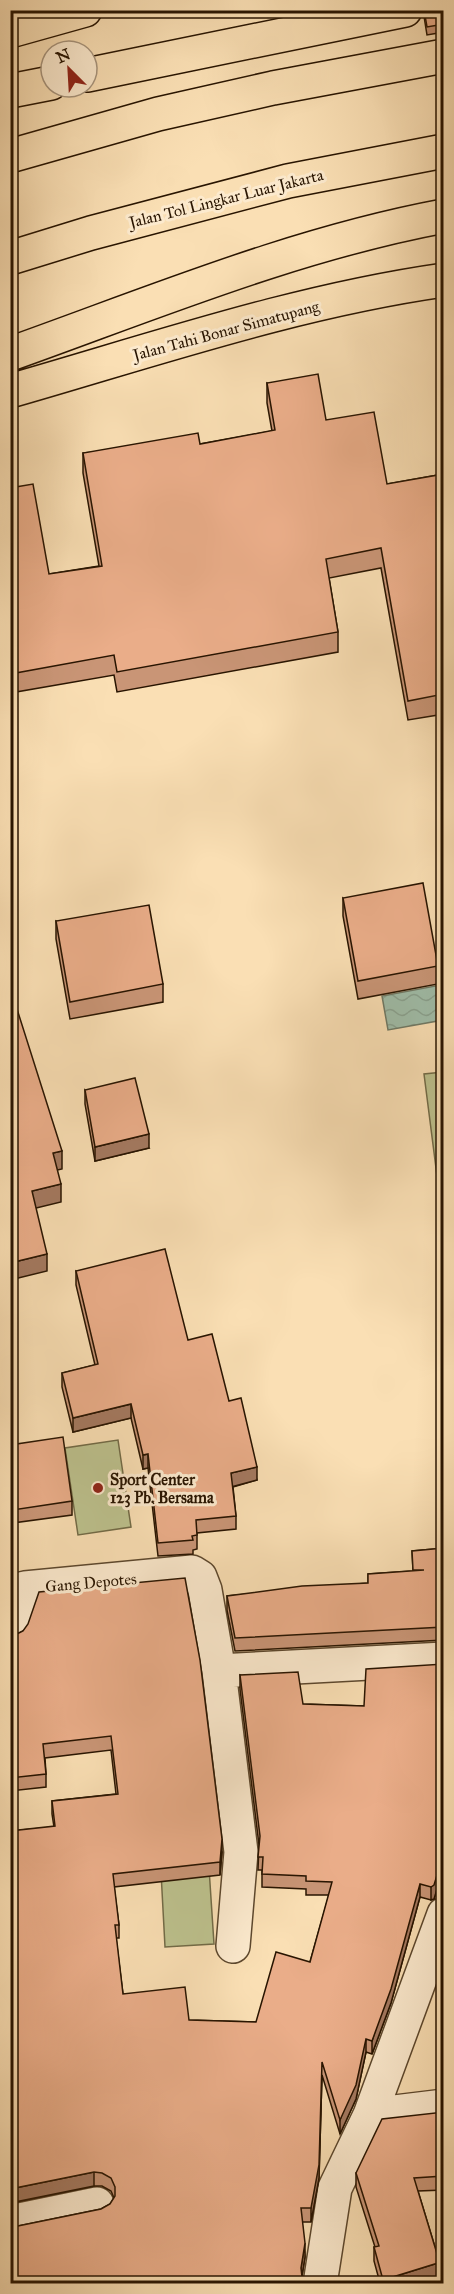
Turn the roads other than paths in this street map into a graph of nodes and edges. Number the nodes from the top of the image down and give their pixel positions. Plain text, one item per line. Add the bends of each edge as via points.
1 (85, 10) edge
2 (405, 10) edge
3 (10, 31) edge
4 (444, 56) edge
5 (99, 73) edge
6 (39, 85) edge
7 (10, 91) edge
8 (444, 151) edge
9 (10, 156) edge
10 (444, 216) edge
11 (10, 258) edge
12 (444, 280) edge
13 (10, 354) edge
14 (10, 391) edge
15 (10, 1631) edge
16 (444, 1659) edge
17 (219, 1671) junction
18 (444, 1914) edge
19 (233, 1946) dead end
20 (444, 2106) edge
21 (370, 2115) junction
22 (97, 2204) dead end
23 (10, 2222) edge
24 (320, 2283) edge

1 - 3 highway
2 - 5 highway
4 - 9 highway via 158,114
6 - 7 highway
8 - 11 highway, Jalan Tol Lingkar Luar Jakarta via 288,181
10 - 13 highway via 283,257
12 - 14 highway, Jalan Tahi Bonar Simatupang via 282,313
15 - 17 street, Gang Depotes via 25,1588 192,1572 200,1577 205,1590
16 - 17 street
17 - 19 street via 241,1852
18 - 21 street
20 - 21 street
21 - 24 street via 335,2188
22 - 23 street

